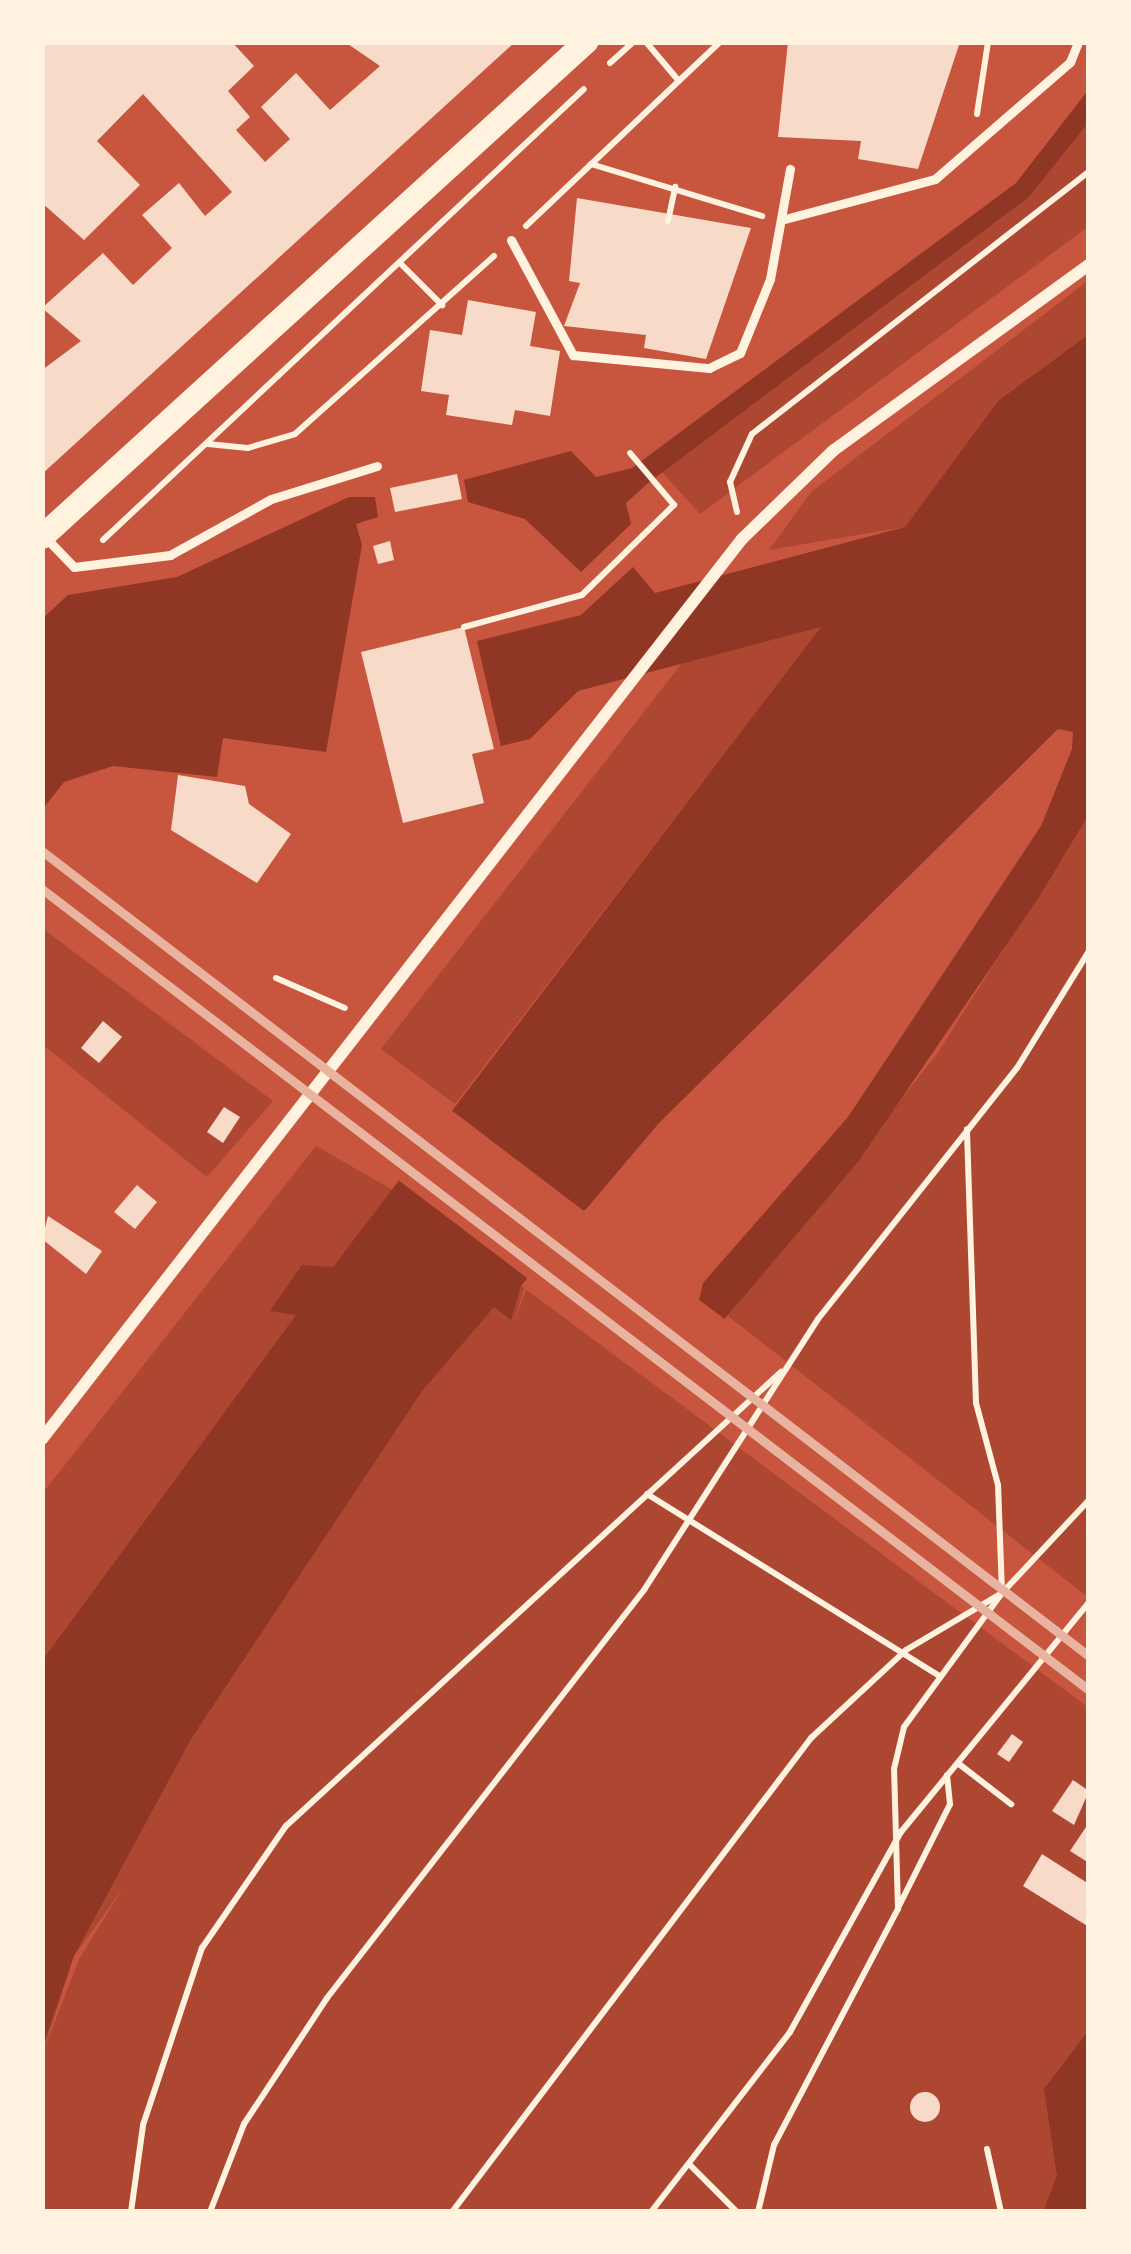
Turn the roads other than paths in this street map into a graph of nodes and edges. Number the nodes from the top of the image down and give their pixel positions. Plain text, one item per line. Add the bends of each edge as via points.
1 (586, 42) edge
2 (1078, 42) edge
3 (790, 169) dead end
4 (781, 220) junction
5 (511, 240) road end
6 (1089, 265) edge
7 (377, 466) dead end
8 (43, 536) edge
9 (42, 1439) edge

1 - 8 main road
2 - 4 lane via 1070,62 934,179
3 - 4 lane
4 - 5 lane via 740,353 710,368 573,355
6 - 9 street via 834,450 742,539
7 - 8 lane via 271,499 170,554 74,567

